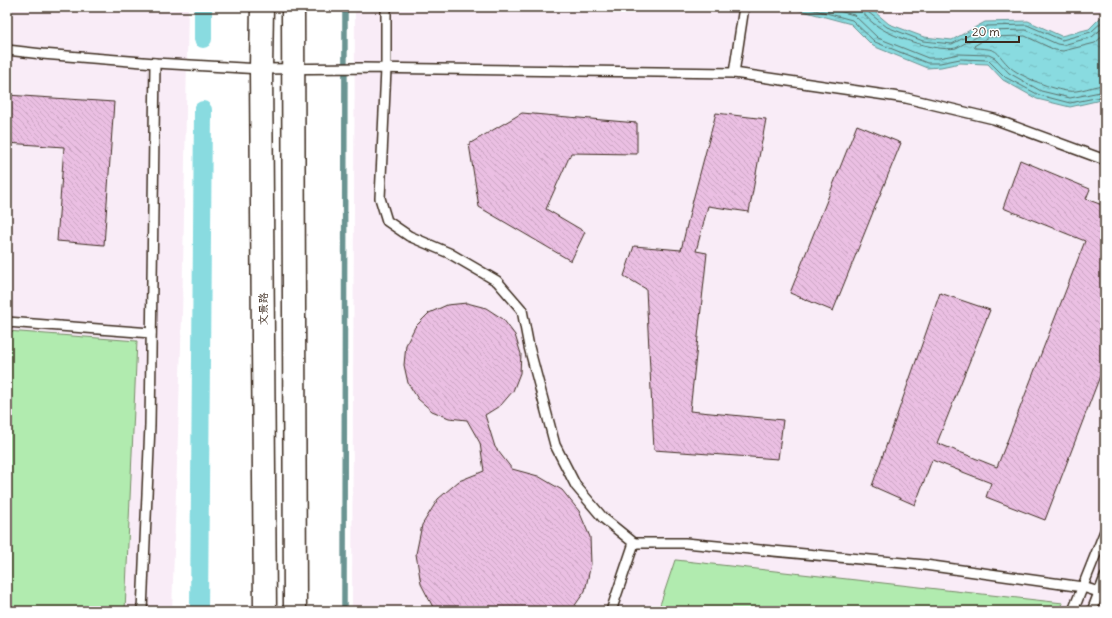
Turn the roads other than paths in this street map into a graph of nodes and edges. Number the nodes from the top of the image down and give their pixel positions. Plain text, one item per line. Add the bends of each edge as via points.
1 (262, 7) edge
2 (293, 7) edge
3 (386, 7) edge
4 (744, 7) edge
5 (7, 50) edge
6 (155, 63) junction
7 (261, 69) junction
8 (292, 69) junction
9 (386, 69) junction
10 (734, 73) junction
11 (1105, 160) edge
12 (7, 322) edge
13 (152, 333) junction
14 (1105, 531) edge
15 (634, 543) junction
16 (1105, 577) edge
17 (1083, 587) junction
18 (1102, 593) edge
19 (142, 611) edge
20 (265, 611) edge
21 (295, 611) edge
22 (611, 611) edge
23 (1073, 611) edge
24 (1092, 611) edge

1 - 7 main road, 文景路
2 - 8 main road
3 - 9 lane
4 - 10 lane
5 - 6 lane
6 - 7 lane
6 - 13 lane
7 - 8 lane
7 - 20 main road, 文景路
8 - 9 lane
8 - 21 main road
9 - 10 lane
9 - 15 lane via 380,198 386,221 409,236 449,253 497,281 522,310 555,445 576,486 603,518
10 - 11 lane via 913,100 994,119
12 - 13 lane
13 - 19 lane
14 - 17 lane
15 - 17 lane via 685,543 925,565
15 - 22 lane
16 - 18 lane
17 - 18 lane
17 - 23 lane
18 - 24 lane

